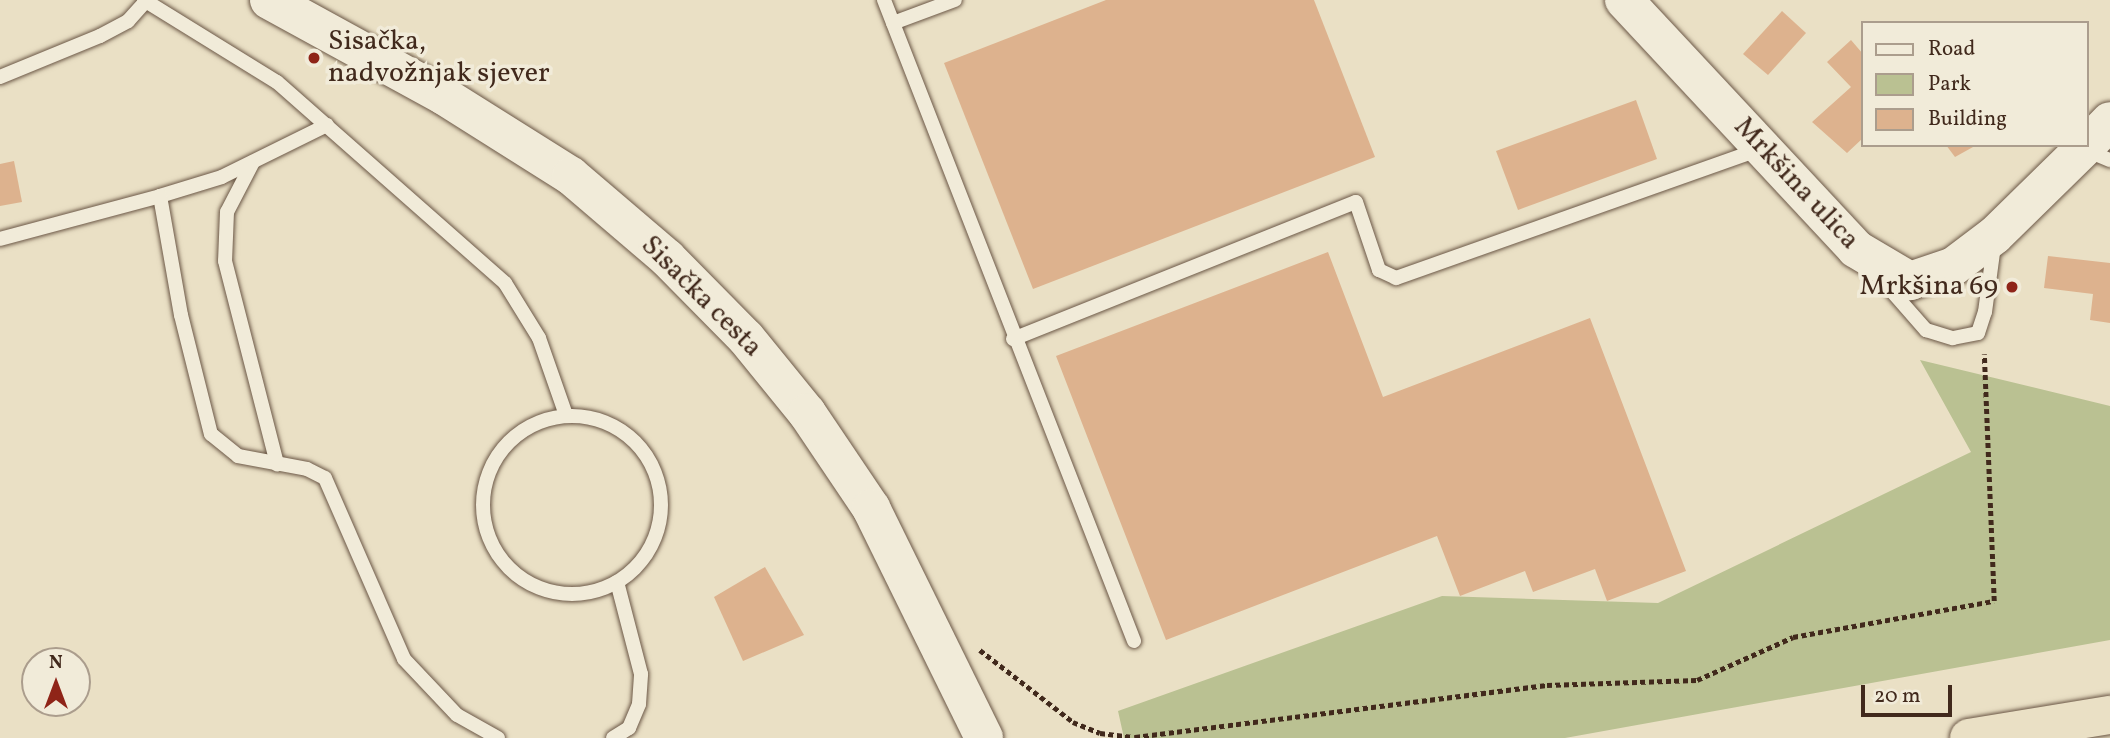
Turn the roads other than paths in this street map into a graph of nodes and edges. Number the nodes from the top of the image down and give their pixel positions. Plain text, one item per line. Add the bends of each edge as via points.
1 (269, 0) edge
2 (884, 0) edge
3 (954, 0) edge
4 (1624, 0) edge
5 (145, 1) edge
6 (893, 23) junction
7 (0, 77) edge
8 (2110, 121) edge
9 (327, 125) junction
10 (1761, 148) junction
11 (2092, 150) edge
12 (254, 161) junction
13 (160, 195) junction
14 (1995, 235) junction
15 (0, 239) edge
16 (1856, 249) junction
17 (1013, 338) junction
18 (566, 415) junction
19 (277, 464) junction
20 (617, 582) junction
21 (1134, 641) dead end
22 (2110, 715) edge
23 (498, 738) edge
24 (613, 738) edge
25 (984, 738) edge
26 (1969, 738) edge

1 - 25 main road, Sisačka cesta via 444,96 571,176 667,258 746,338 807,413 871,508
2 - 6 lane
3 - 6 lane
4 - 10 main road, Mrkšina ulica
5 - 7 lane via 128,21 100,36
5 - 9 lane via 277,82
6 - 17 lane
8 - 11 main road, Mrkšina ulica
9 - 12 lane
9 - 18 lane via 505,283 539,338
10 - 16 main road, Mrkšina ulica
10 - 17 lane via 1395,278 1379,270 1356,202
11 - 14 main road, Mrkšina ulica
12 - 13 lane via 222,177
12 - 19 lane via 227,212 225,261
13 - 15 lane
13 - 19 lane via 181,315 211,434 238,456
14 - 16 main road, Mrkšina ulica via 1954,265 1910,281
14 - 16 lane via 1978,333 1953,338 1926,330
17 - 21 lane
18 - 20 lane via 596,418 623,430 645,451 659,478 663,508 656,538 640,564
18 - 20 lane via 537,422 512,437 494,460 484,488 483,516 503,560 533,586 561,594 590,593
19 - 23 lane via 325,478 404,659 457,715
20 - 24 lane via 640,674 629,728
22 - 26 highway

